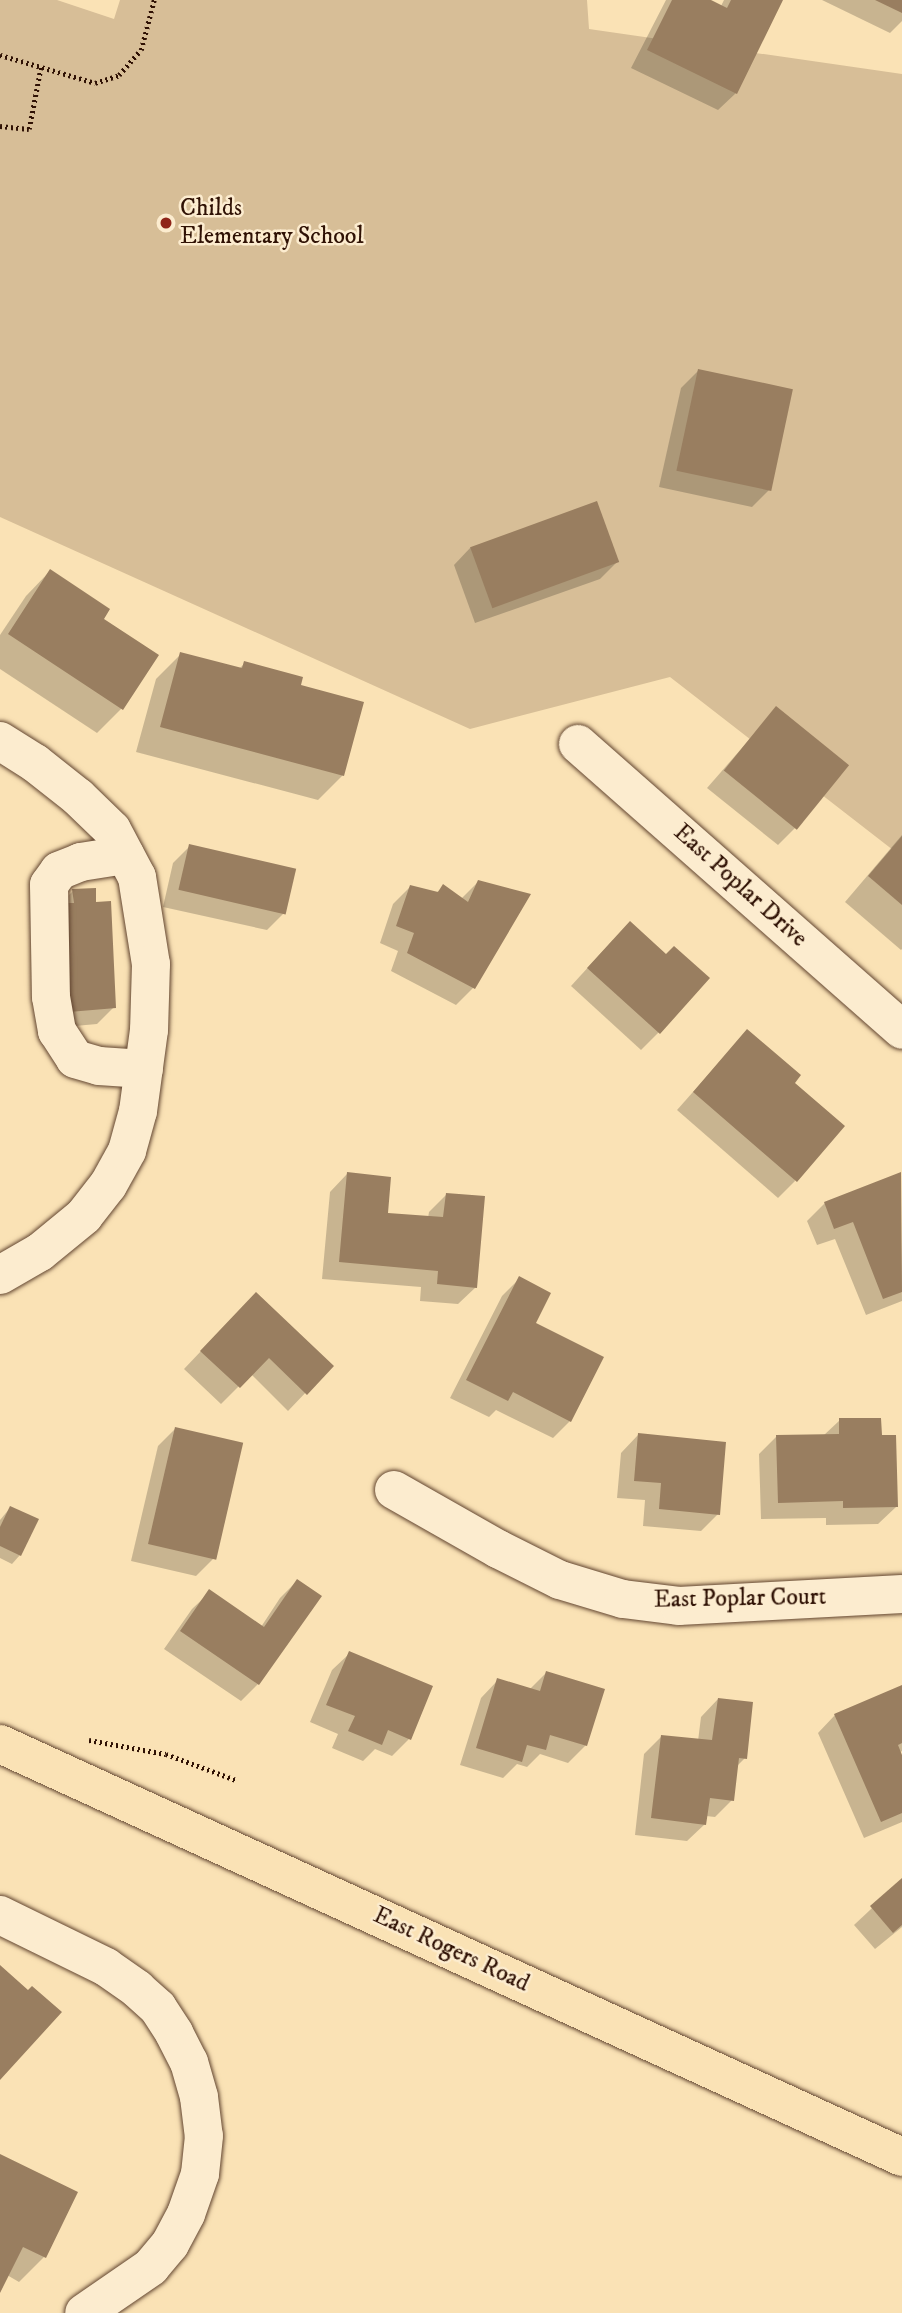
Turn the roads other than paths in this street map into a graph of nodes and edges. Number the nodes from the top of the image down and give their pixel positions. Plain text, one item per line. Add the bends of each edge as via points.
1 (0, 741) edge
2 (578, 744) dead end
3 (125, 855) junction
4 (902, 1030) edge
5 (144, 1069) junction
6 (0, 1275) edge
7 (394, 1490) dead end
8 (902, 1594) edge
9 (0, 1744) edge
10 (0, 1916) edge
11 (902, 2157) edge
12 (84, 2313) edge

1 - 3 street via 78,797 112,831
2 - 4 street, East Poplar Drive
3 - 5 street via 137,877 151,964
3 - 5 street via 81,862 59,871 49,885 51,997 58,1031 75,1059
5 - 6 street via 127,1151 108,1185 84,1216 40,1252
7 - 8 street, East Poplar Court via 560,1580 623,1599 679,1606
9 - 11 main road, East Rogers Road
10 - 12 street via 106,1967 158,2008 189,2063 199,2097 204,2136 200,2174 181,2224 151,2267

